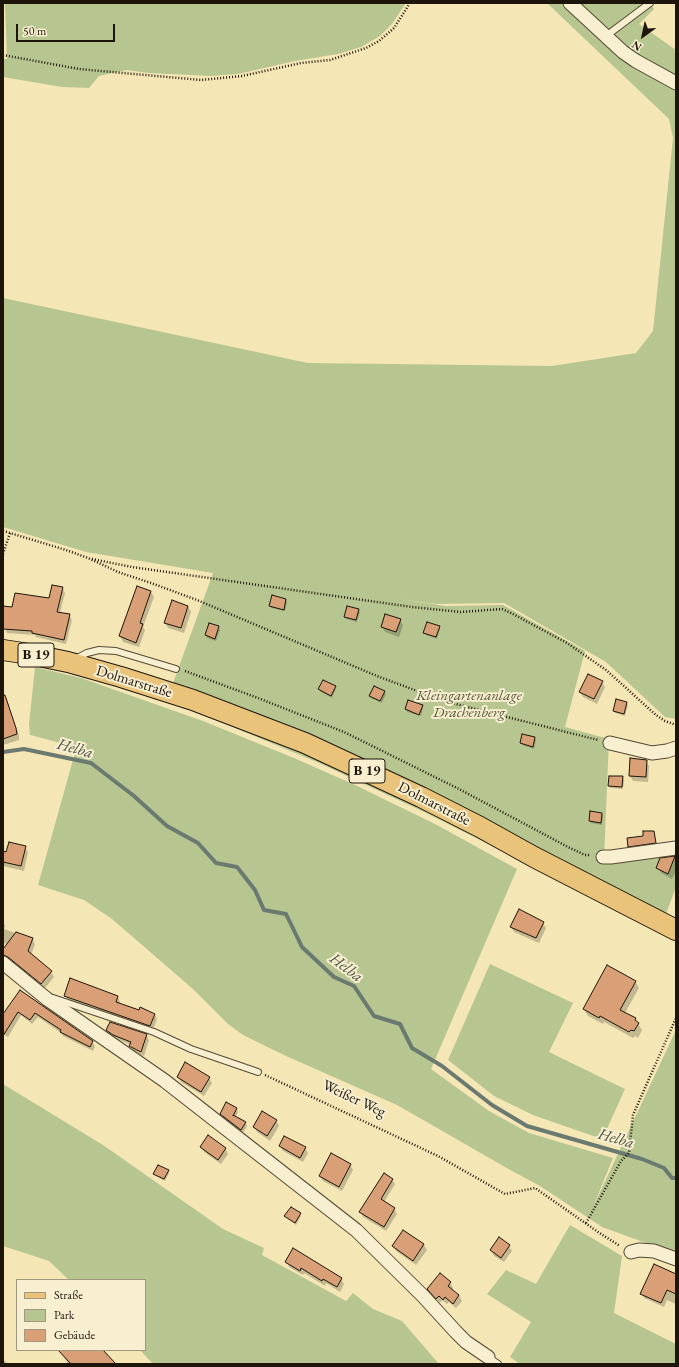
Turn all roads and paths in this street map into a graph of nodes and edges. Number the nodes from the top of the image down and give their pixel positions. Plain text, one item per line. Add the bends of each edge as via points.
1 (410, 3) edge
2 (570, 3) edge
3 (650, 3) edge
4 (606, 36) junction
5 (3, 55) edge
6 (676, 83) edge
7 (3, 532) edge
8 (10, 533) junction
9 (3, 554) edge
10 (88, 558) junction
11 (3, 650) edge
12 (68, 662) junction
13 (176, 669) joint
14 (676, 725) edge
15 (610, 743) joint
16 (676, 748) edge
17 (676, 848) edge
18 (603, 857) joint
19 (676, 930) edge
20 (3, 963) edge
21 (47, 999) junction
22 (676, 1018) edge
23 (258, 1072) joint
24 (586, 1223) junction
25 (631, 1252) joint
26 (676, 1259) edge
27 (493, 1361) edge

1 - 5 path via 394,28 366,48 330,60 301,63 242,76 201,80 79,69
2 - 4 street
3 - 4 lane
4 - 6 street via 636,61
7 - 8 path
8 - 9 path
8 - 10 path
10 - 14 path via 132,567 412,607 461,612 502,609 567,643 606,670 656,716
10 - 15 path via 118,572 197,600 370,674 444,701
11 - 12 main road, Dolmarstraße / B 19
12 - 13 lane, Dolmarstraße via 99,650 116,651
12 - 19 main road, Dolmarstraße / B 19 via 193,700 305,743 421,797
13 - 18 path, Dolmarstraße via 344,732 568,847 585,855
15 - 16 street via 652,753 667,752
17 - 18 street
20 - 21 street
21 - 23 lane via 52,997 154,1032 191,1049
21 - 27 street via 165,1082 350,1225 466,1342
22 - 24 path via 633,1115 629,1153 621,1161
23 - 24 path, Weißer Weg via 438,1156 505,1194 535,1188
24 - 25 path, Weißer Weg
25 - 26 street via 654,1251

